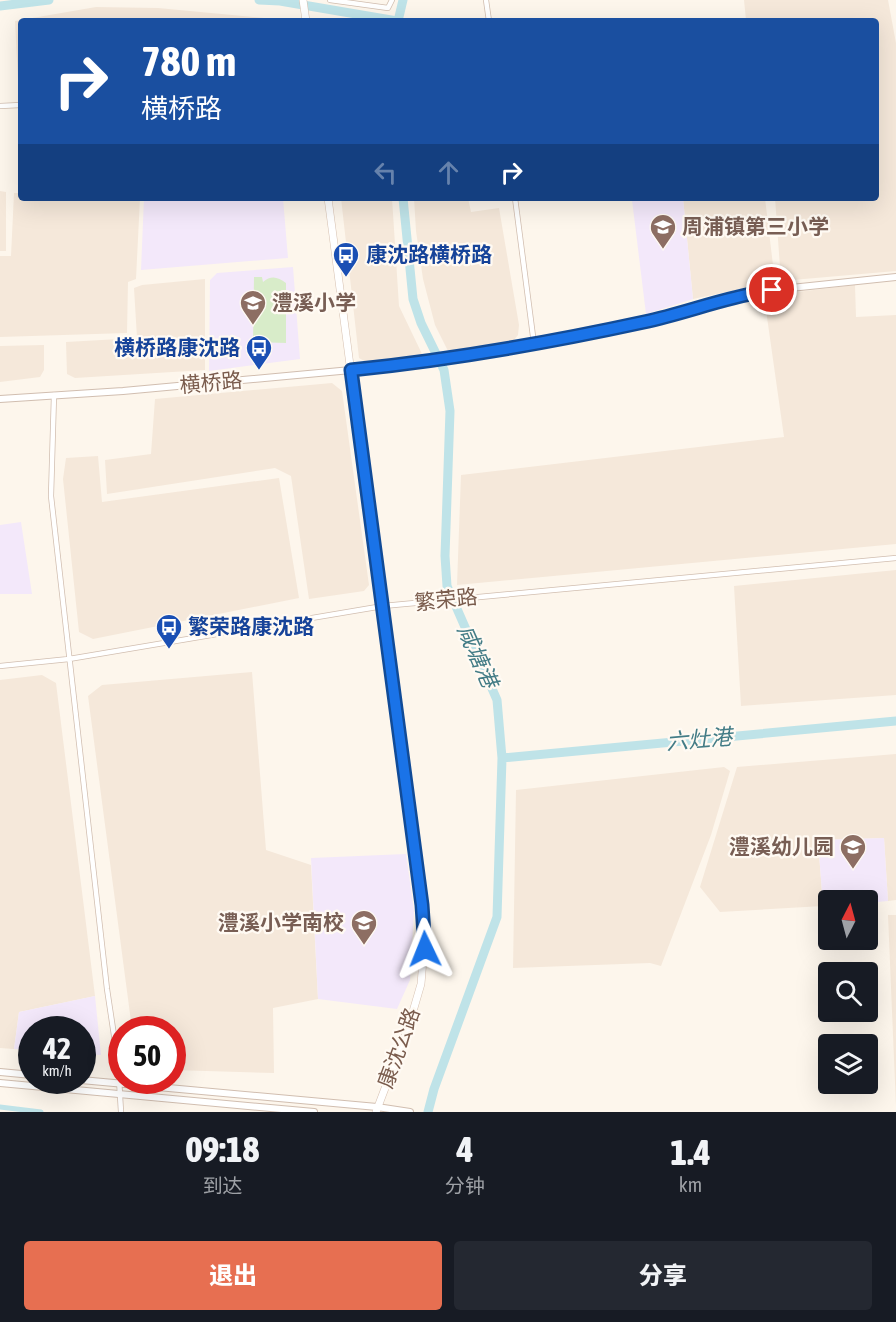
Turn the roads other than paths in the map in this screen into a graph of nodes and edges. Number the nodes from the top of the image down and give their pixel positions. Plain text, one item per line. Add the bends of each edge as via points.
1 (303, 0) edge
2 (330, 0) edge
3 (392, 0) edge
4 (486, 0) edge
5 (306, 18) edge
6 (489, 18) edge
7 (18, 105) edge
8 (0, 106) edge
9 (328, 201) edge
10 (516, 201) edge
11 (896, 277) edge
12 (534, 344) junction
13 (351, 370) junction
14 (54, 394) junction
15 (0, 399) edge
16 (896, 558) edge
17 (382, 606) junction
18 (69, 659) junction
19 (0, 666) edge
20 (110, 1016) edge
21 (0, 1072) edge
22 (18, 1074) edge
23 (0, 1083) edge
24 (186, 1090) edge
25 (108, 1092) edge
26 (119, 1094) edge
27 (129, 1094) edge
28 (376, 1110) edge
29 (121, 1112) edge
30 (314, 1112) edge
31 (410, 1112) edge

1 - 5 main road
2 - 3 street via 388,8
4 - 6 street
7 - 8 street
9 - 13 main road, 康沈公路
10 - 12 street
11 - 12 street, 横桥路 via 762,291 647,322
12 - 13 street, 横桥路 via 422,363
13 - 14 street, 横桥路
13 - 17 main road, 康沈公路
14 - 15 street, 横桥路
14 - 18 street via 51,496
16 - 17 street, 繁荣路
17 - 18 street, 繁荣路
17 - 28 main road, 康沈公路 via 425,935 421,984 410,1025
18 - 19 street, 繁荣路
18 - 20 street
21 - 22 street
23 - 25 street
24 - 28 street
26 - 29 street
27 - 30 street
28 - 31 street

